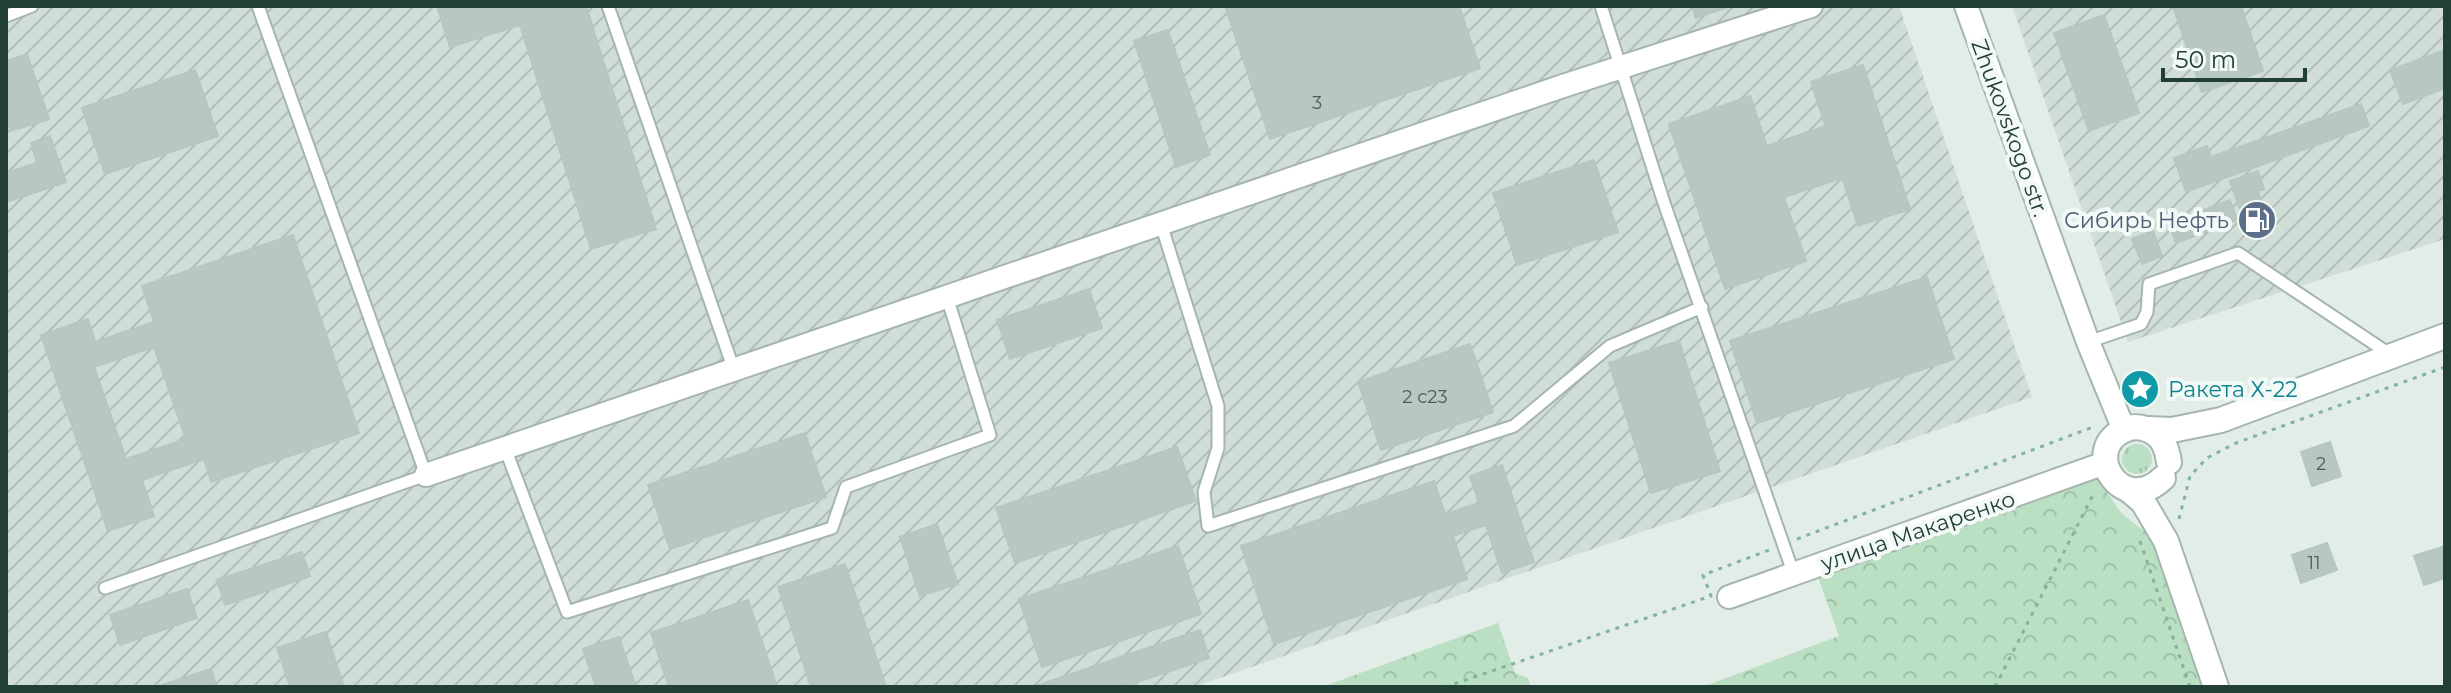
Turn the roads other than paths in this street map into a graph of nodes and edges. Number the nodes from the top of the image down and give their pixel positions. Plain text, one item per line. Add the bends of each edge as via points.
1 (32, 6) edge
2 (258, 6) edge
3 (608, 6) edge
4 (1601, 6) edge
5 (1811, 6) edge
6 (1966, 6) edge
7 (6, 16) edge
8 (1622, 66) junction
9 (1161, 224) junction
10 (947, 297) junction
11 (1702, 307) junction
12 (2445, 336) edge
13 (2088, 342) junction
14 (2393, 356) junction
15 (734, 370) junction
16 (2221, 420) junction
17 (2136, 429) junction
18 (505, 448) junction
19 (2106, 466) junction
20 (2166, 470) junction
21 (426, 475) junction
22 (2129, 490) junction
23 (2174, 536) junction
24 (1794, 575) junction
25 (105, 588) dead end
26 (1720, 596) road end
27 (2216, 687) edge

1 - 7 lane
2 - 21 lane
3 - 15 lane
4 - 8 lane
5 - 8 street
6 - 13 street, Zhukovskogo str.
8 - 9 street
8 - 11 lane
9 - 10 street
9 - 11 lane via 1218,406 1218,448 1204,492 1208,526 1514,426 1610,346
10 - 15 street
10 - 18 lane via 990,435 846,487 832,528 567,612
11 - 24 lane
12 - 14 street
13 - 14 lane via 2141,324 2149,284 2238,253
13 - 17 street, Zhukovskogo str.
14 - 16 street
15 - 18 street
16 - 17 street via 2172,430
16 - 20 street via 2191,441
17 - 19 street via 2109,443
17 - 20 street via 2160,436 2167,448
18 - 21 street
19 - 22 street via 2119,486
19 - 24 street, улица Макаренко
20 - 22 street via 2148,489
20 - 23 street via 2161,516
21 - 25 lane
22 - 23 street
23 - 27 street
24 - 26 street, улица Макаренко

